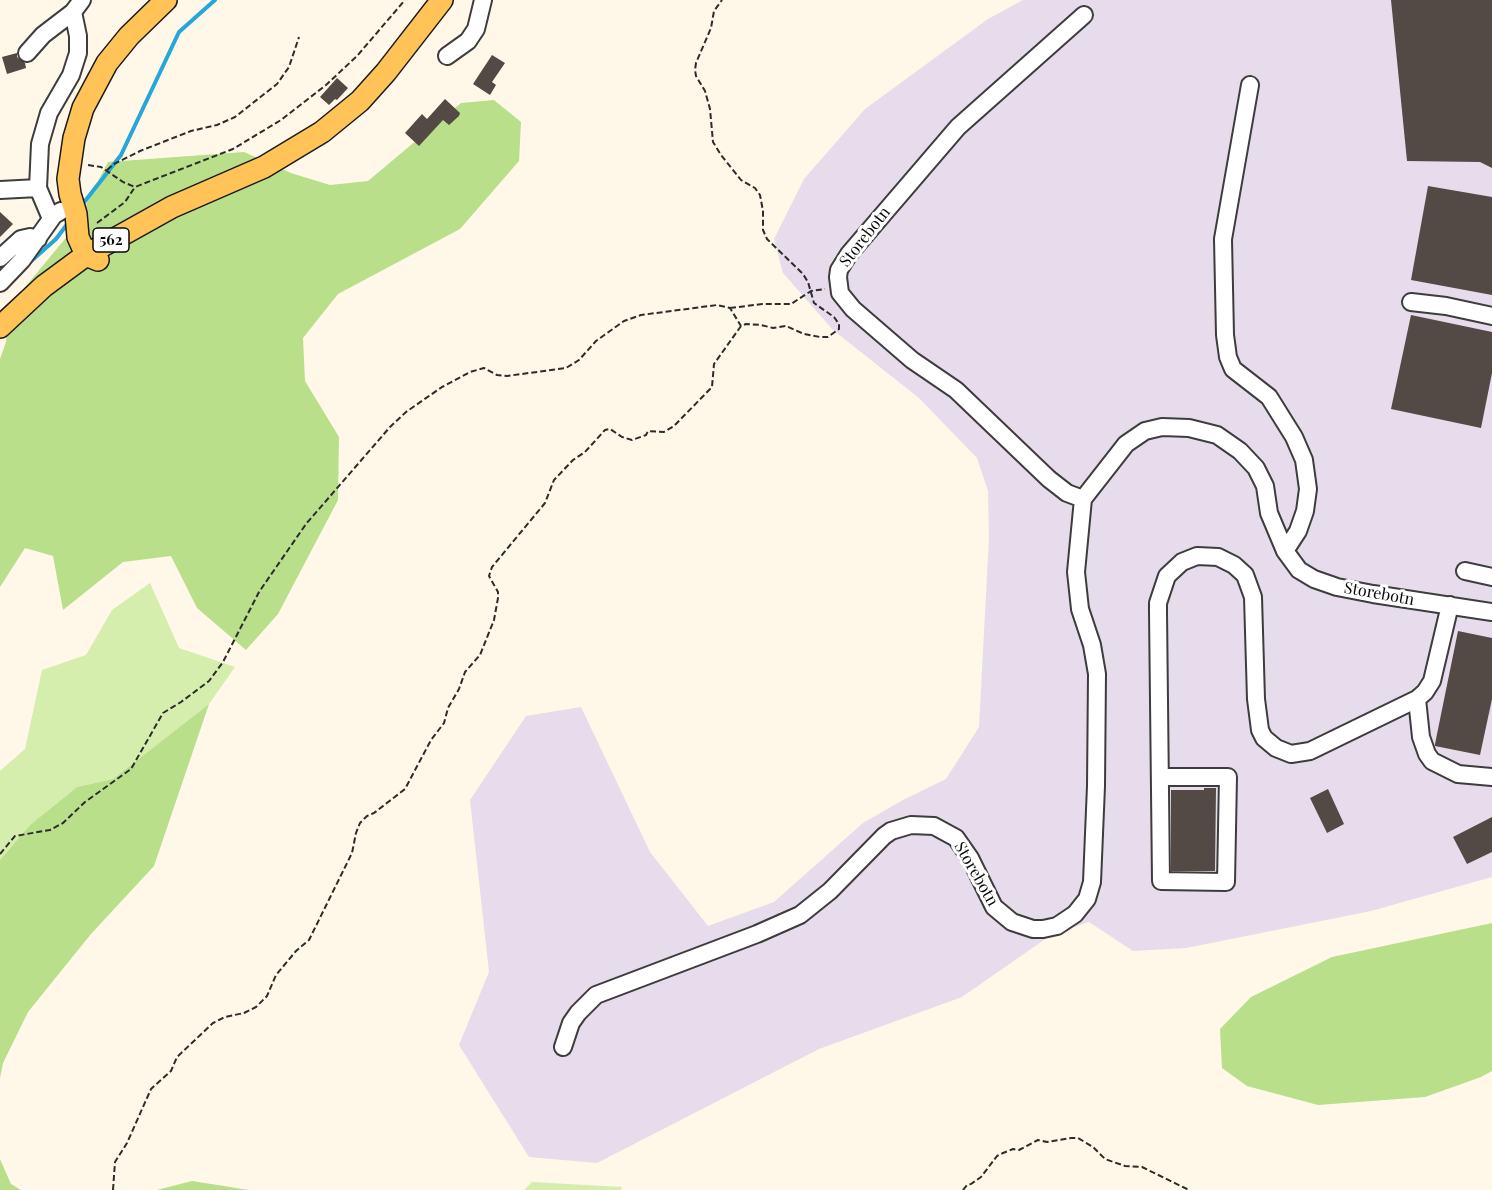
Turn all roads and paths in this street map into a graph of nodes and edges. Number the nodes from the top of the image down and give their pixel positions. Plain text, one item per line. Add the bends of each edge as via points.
1 (166, 0) edge
2 (405, 0) edge
3 (442, 0) edge
4 (483, 0) edge
5 (722, 0) edge
6 (79, 3) edge
7 (1084, 15) dead end
8 (299, 37) dead end
9 (27, 53) dead end
10 (447, 56) dead end
11 (1250, 84) dead end
12 (70, 166) junction
13 (107, 170) junction
14 (0, 187) edge
15 (135, 187) junction
16 (38, 188) junction
17 (74, 208) junction
18 (54, 215) junction
19 (98, 223) dead end
20 (38, 239) junction
21 (97, 254) junction
22 (0, 258) edge
23 (0, 283) edge
24 (838, 286) junction
25 (811, 291) junction
26 (1412, 302) dead end
27 (730, 308) junction
28 (1492, 316) edge
29 (741, 326) junction
30 (0, 327) edge
31 (0, 338) edge
32 (1083, 499) junction
33 (1286, 551) junction
34 (1464, 570) dead end
35 (1492, 577) edge
36 (1450, 605) junction
37 (1492, 612) edge
38 (1417, 699) junction
39 (1160, 777) junction
40 (1492, 777) edge
41 (0, 854) edge
42 (563, 1047) dead end
43 (113, 1190) edge
44 (963, 1190) edge
45 (1189, 1190) edge

1 - 12 main road via 129,36 98,78 83,108
2 - 15 path via 357,56 281,120 233,149
3 - 21 main road, 562 via 360,101 322,132 224,190
4 - 10 street via 476,29 468,41
5 - 25 path via 714,11 695,70 710,110 713,142 741,180 760,195 767,238 802,274
6 - 9 street
6 - 16 street via 78,53 71,75 49,113 40,144
7 - 24 street, Storebotn via 958,127 849,254 839,270
8 - 13 path via 289,67 277,84 235,117 140,151
11 - 33 street via 1223,239 1225,335 1233,369 1269,397 1304,460 1308,489 1305,511
12 - 13 path via 94,165
12 - 17 main road via 68,179
13 - 15 path
14 - 16 street
15 - 19 path via 125,202
16 - 18 street via 49,214
17 - 18 street
17 - 21 main road via 91,228
18 - 20 street
20 - 22 street via 21,238
20 - 23 street
21 - 30 main road, 562 via 44,286
21 - 31 main road, 562 via 80,274
24 - 25 path
24 - 32 street, Storebotn via 843,298 883,335 957,390 1049,479
25 - 27 path via 791,304
25 - 29 path via 814,303 839,324 836,333 820,337 786,326
26 - 28 street
27 - 29 path
27 - 41 path via 717,305 641,315 624,321 566,368 507,376 484,368 442,387 406,412 306,524 259,592 223,662 209,681 163,713 132,769 63,823 50,830 15,836
29 - 43 path via 714,364 712,387 674,426 664,432 648,431 632,440 605,430 554,480 545,503 492,567 489,576 498,592 494,620 480,655 465,672 444,723 405,789 360,823 352,853 309,940 276,975 267,996 256,1007 213,1023 151,1089 115,1162
32 - 33 street, Storebotn via 1126,444 1145,431 1189,428 1216,435 1256,468 1265,486 1269,513
32 - 42 street, Storebotn via 1076,572 1080,609 1097,674 1096,786 1092,882 1087,899 1075,914 1057,926 1043,928 1012,922 994,907 956,838 934,826 911,825 884,836 801,915 596,995 571,1023
33 - 36 street, Storebotn via 1299,570 1336,587
34 - 35 street
36 - 37 street, Storebotn
36 - 38 street via 1432,681
38 - 39 street via 1310,751 1291,754 1276,748 1264,738 1258,721 1250,584 1241,570 1226,560 1206,555 1190,558 1167,576 1158,603
38 - 40 street via 1421,737 1432,761 1458,774
39 - 39 street via 1161,881 1226,882 1228,777
44 - 45 path via 1003,1153 1038,1140 1047,1143 1078,1138 1105,1159 1142,1167

